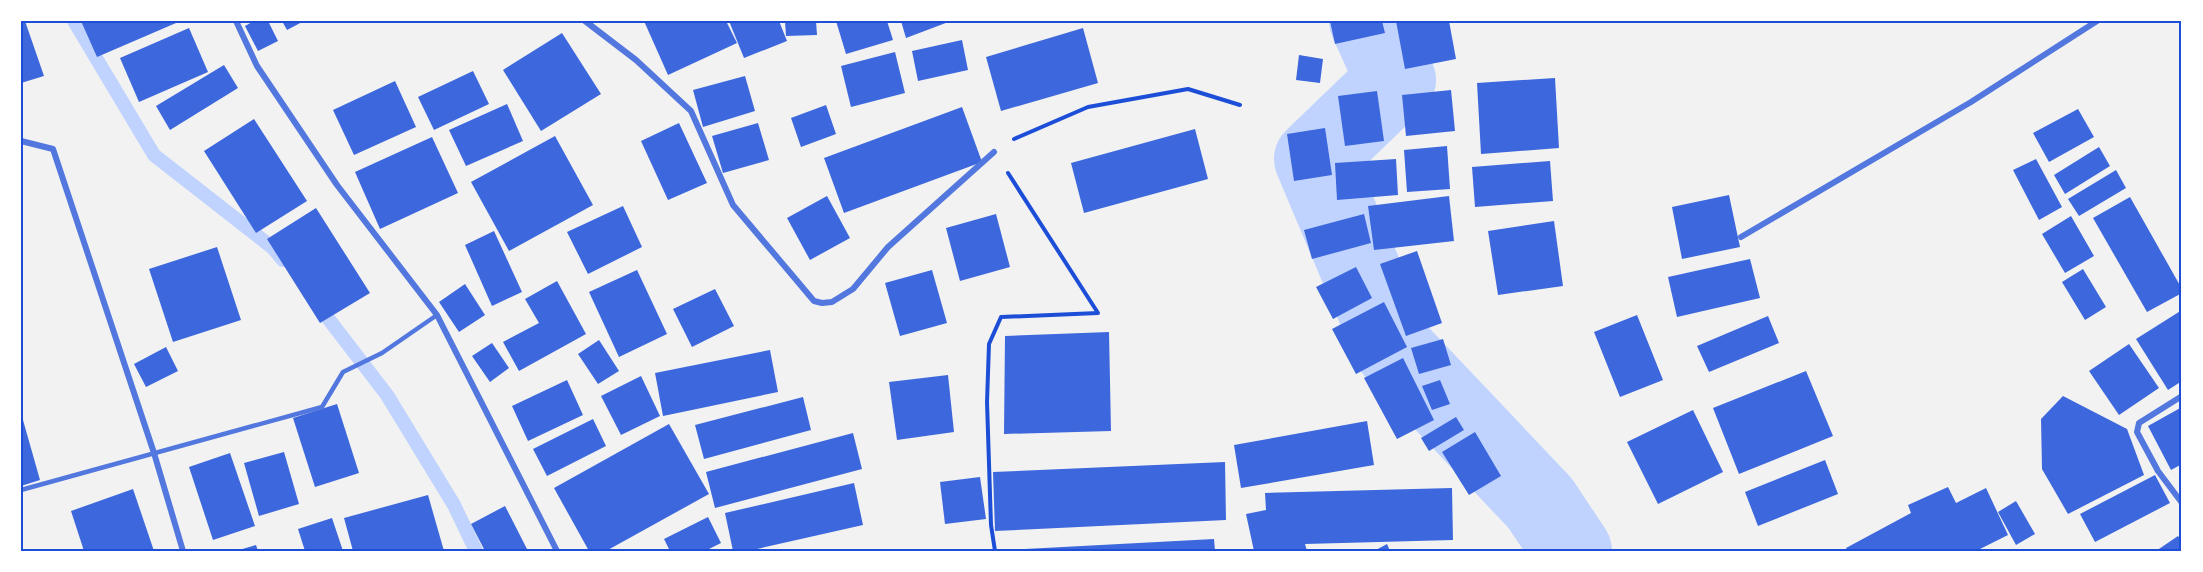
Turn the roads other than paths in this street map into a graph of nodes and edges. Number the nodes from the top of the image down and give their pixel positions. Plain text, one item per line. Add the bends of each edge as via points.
1 (236, 21) edge
2 (585, 21) edge
3 (2097, 21) edge
4 (21, 141) edge
5 (994, 152) road end
6 (1740, 237) dead end
7 (437, 315) junction
8 (2182, 396) edge
9 (154, 453) junction
10 (21, 490) edge
11 (2182, 503) edge
12 (183, 551) edge
13 (557, 551) edge

1 - 7 street via 257,66 337,185
2 - 5 street via 636,60 691,111 733,205 814,301 841,299 888,248
3 - 6 street via 1971,102
4 - 9 street via 53,149
7 - 9 lane via 382,353 343,372 322,407
7 - 13 street
8 - 11 street via 2139,423 2137,432 2158,471
9 - 10 lane
9 - 12 street

